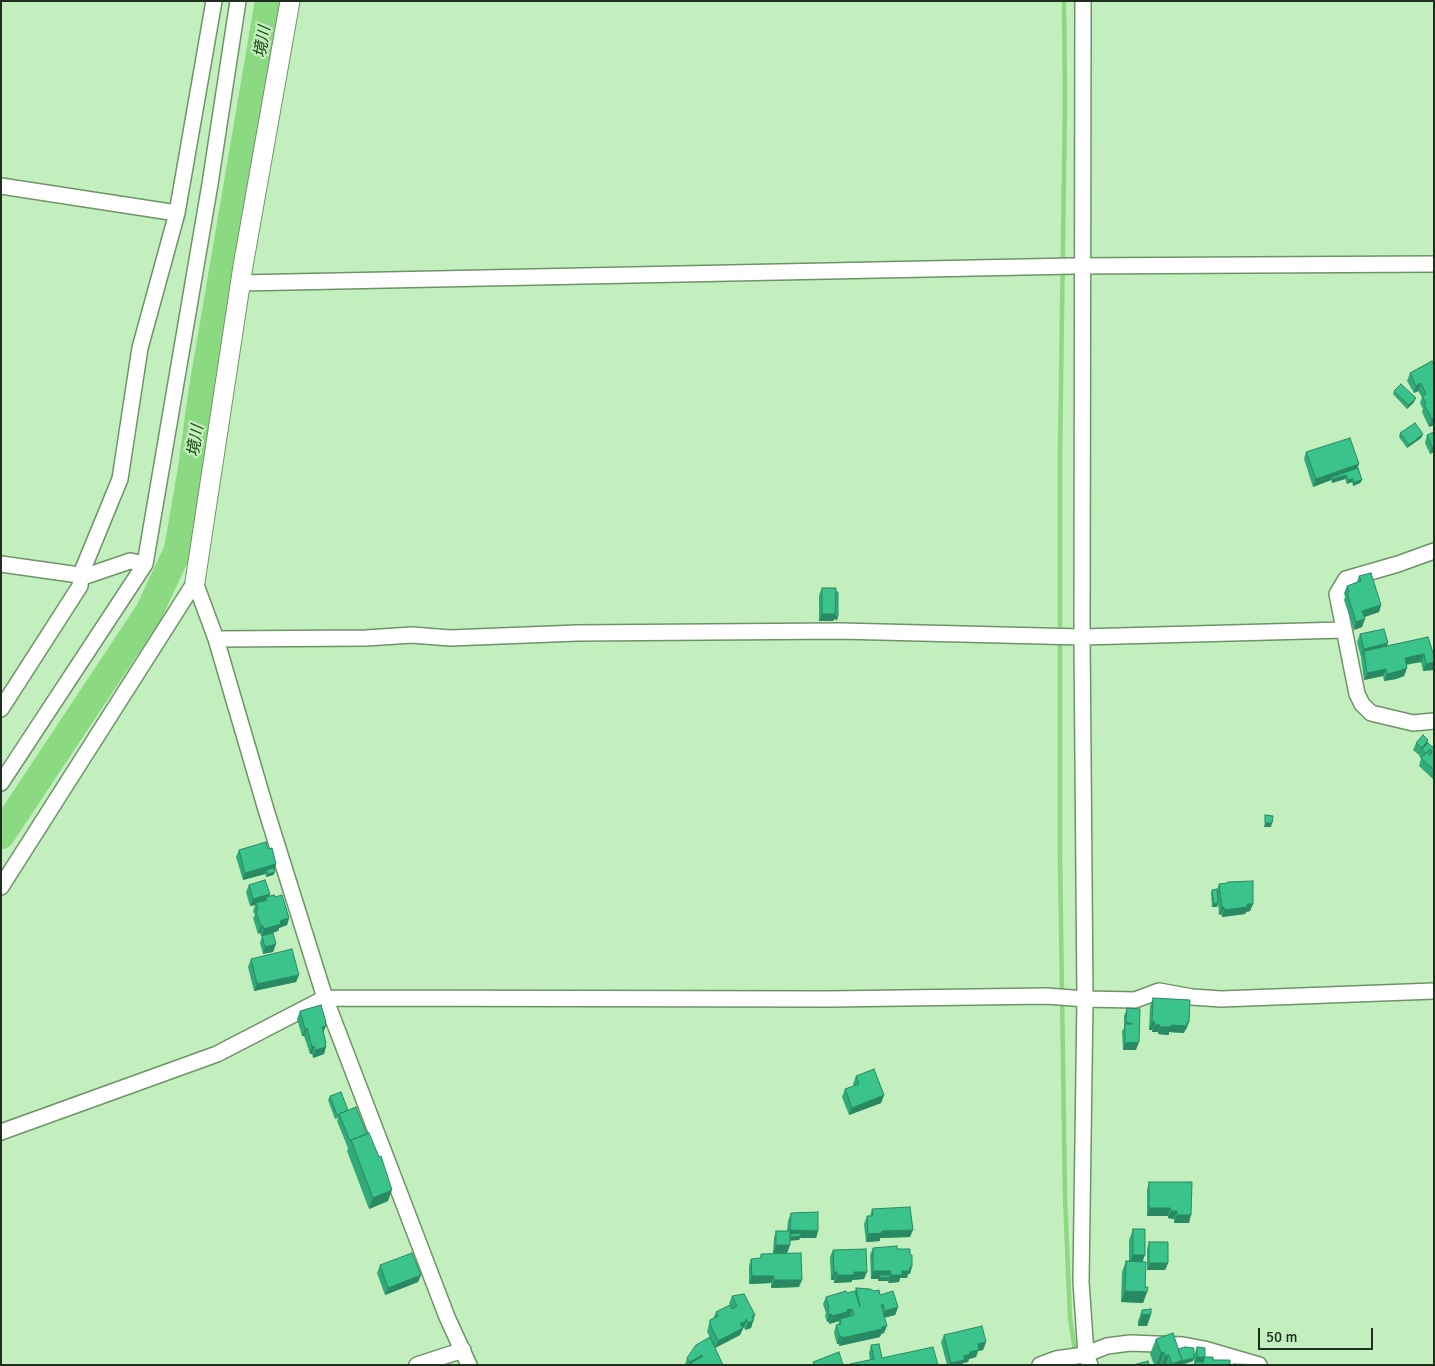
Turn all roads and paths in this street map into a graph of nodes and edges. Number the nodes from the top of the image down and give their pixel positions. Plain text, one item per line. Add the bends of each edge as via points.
1 (214, 1) edge
2 (238, 1) edge
3 (290, 1) edge
4 (1083, 1) edge
5 (1, 186) edge
6 (177, 213) junction
7 (1434, 264) edge
8 (1077, 266) junction
9 (240, 283) junction
10 (1434, 551) edge
11 (1, 564) edge
12 (145, 564) junction
13 (81, 574) junction
14 (195, 582) junction
15 (1343, 630) junction
16 (1077, 637) junction
17 (216, 639) junction
18 (1, 709) edge
19 (1434, 721) edge
20 (1, 782) edge
21 (1, 887) edge
22 (1434, 991) edge
23 (325, 998) junction
24 (1079, 999) junction
25 (1, 1132) edge
26 (463, 1350) junction
27 (1087, 1358) edge
28 (417, 1365) edge
29 (468, 1365) edge
30 (1040, 1365) edge
31 (1259, 1365) edge

1 - 6 street
2 - 12 street
3 - 9 street
4 - 8 street
5 - 6 street
6 - 13 street via 140,348 120,479
7 - 8 street
8 - 9 street
8 - 16 street
9 - 14 street
10 - 15 street via 1346,579 1337,594
11 - 13 street
12 - 13 street via 130,561 86,576
12 - 20 street
13 - 18 street via 80,586
14 - 17 street
14 - 21 street
15 - 16 street
15 - 19 street via 1357,694 1370,712 1413,723
16 - 17 street via 840,631
16 - 24 street
17 - 23 street
22 - 24 street via 1221,999 1159,991 1135,1000
23 - 24 street via 1047,996
23 - 25 street via 217,1054
23 - 26 street via 447,1317
24 - 27 street via 1081,1282
26 - 28 street
26 - 29 street
27 - 30 street via 1056,1359
27 - 31 street via 1107,1346 1130,1343 1183,1345

